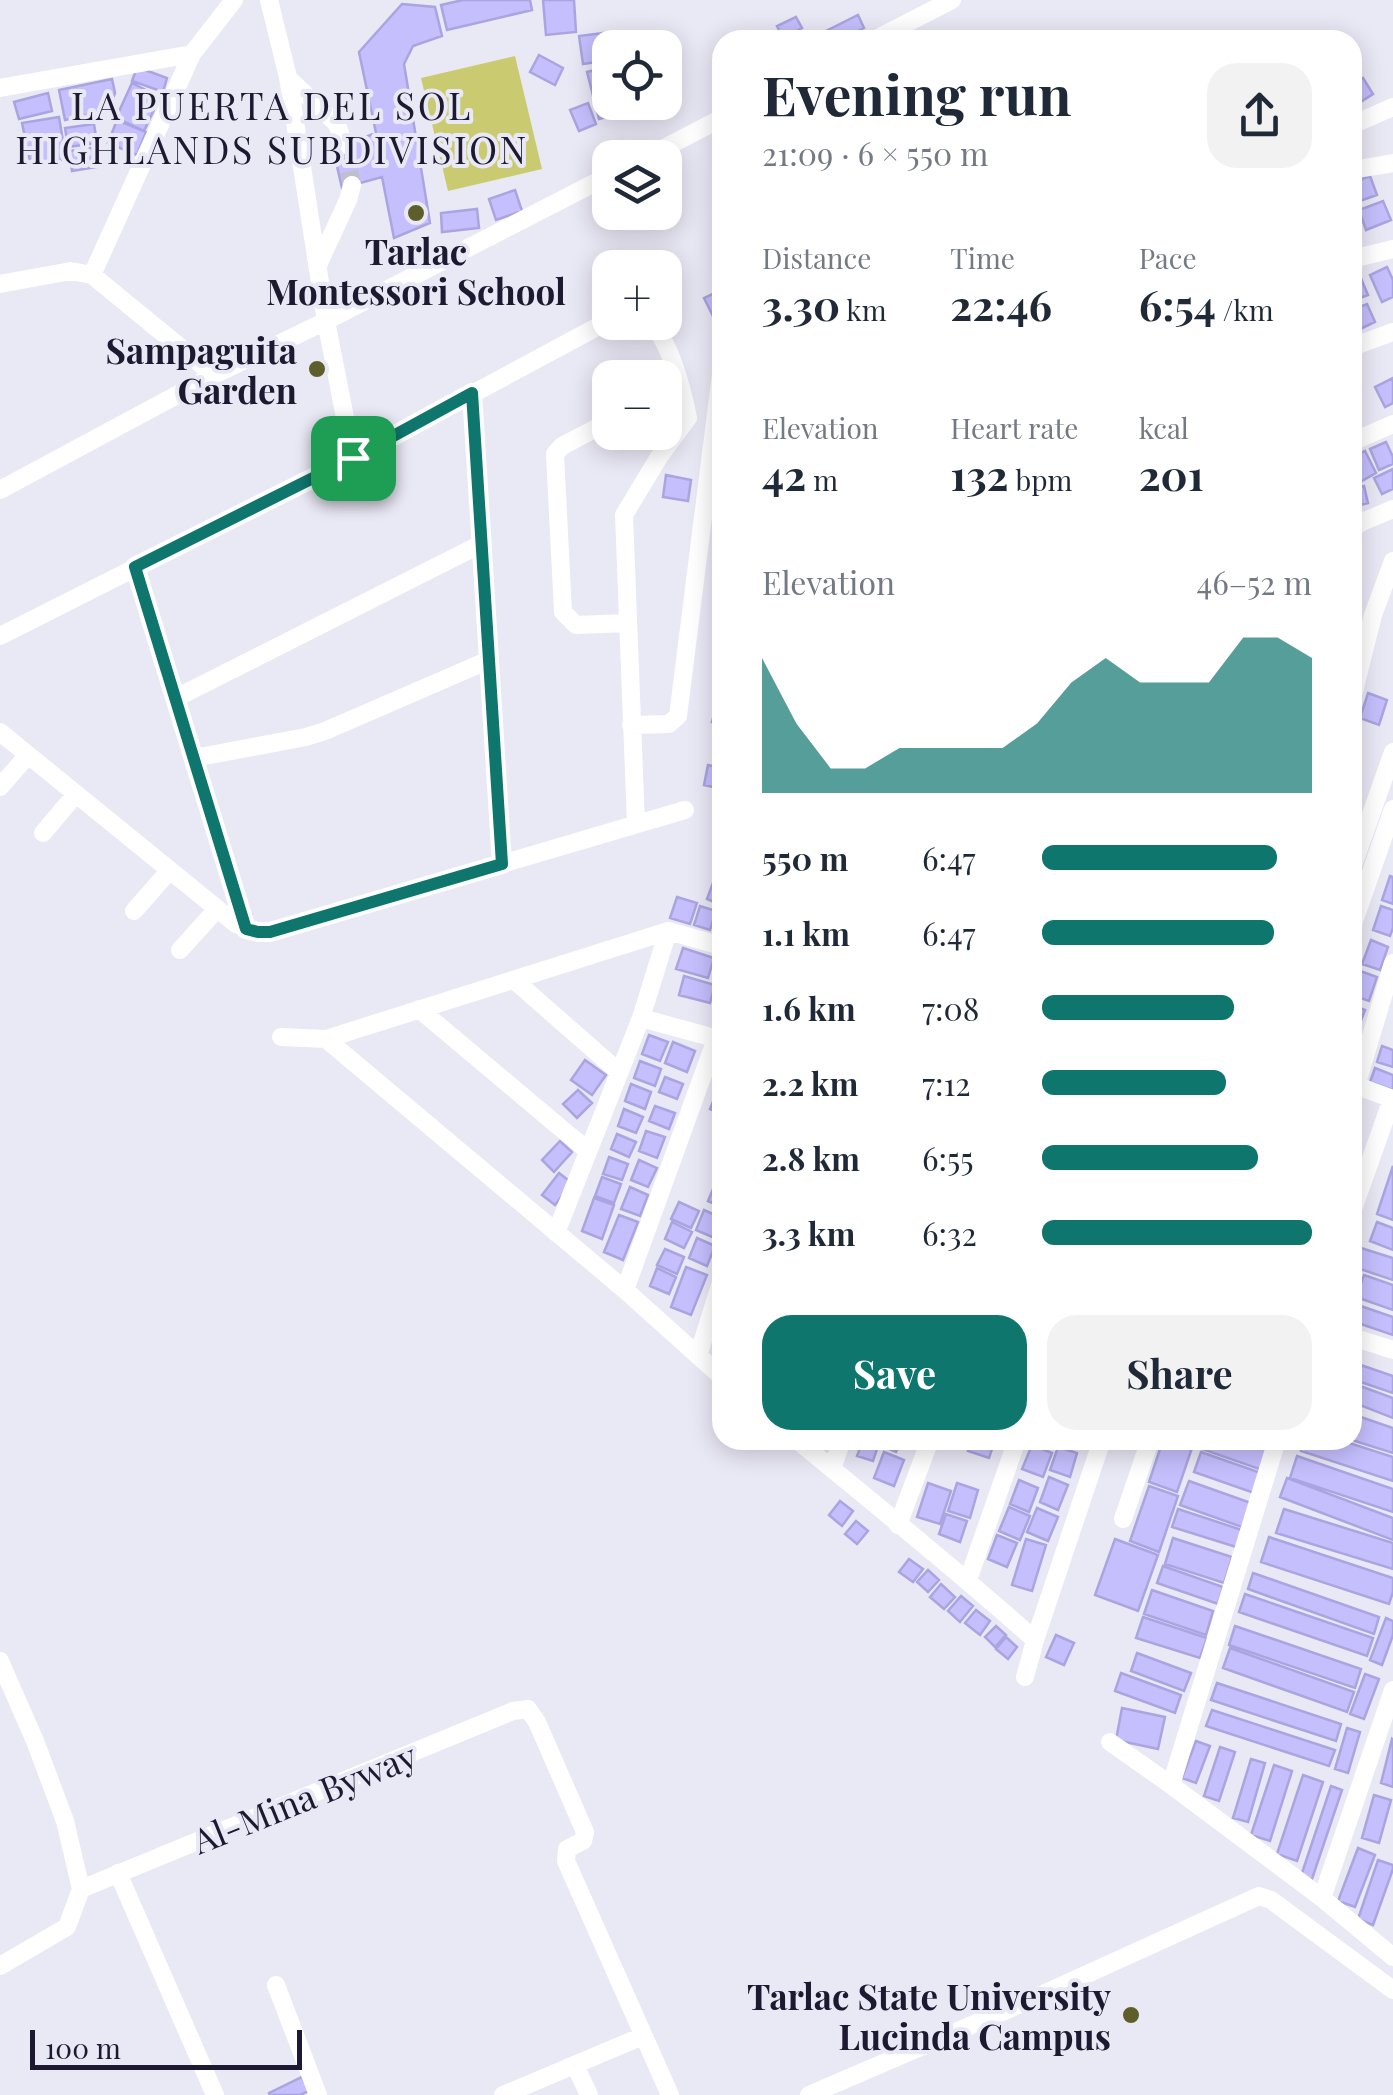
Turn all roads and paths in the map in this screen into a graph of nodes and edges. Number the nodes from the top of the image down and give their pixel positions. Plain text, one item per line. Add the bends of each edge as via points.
1 (234, 0) edge
2 (268, 0) edge
3 (952, 0) edge
4 (894, 30) edge
5 (192, 54) junction
6 (288, 77) junction
7 (0, 88) edge
8 (1393, 107) edge
9 (1362, 121) edge
10 (712, 123) edge
11 (679, 140) edge
12 (344, 145) tunnel mouth
13 (1393, 162) edge
14 (1362, 168) edge
15 (592, 184) edge
16 (352, 185) tunnel mouth
17 (1393, 249) edge
18 (1362, 257) edge
19 (318, 266) junction
20 (92, 275) junction
21 (0, 284) edge
22 (326, 320) junction
23 (592, 330) edge
24 (1393, 332) edge
25 (1362, 343) edge
26 (214, 375) junction
27 (472, 393) junction
28 (682, 406) edge
29 (688, 418) junction
30 (712, 418) edge
31 (1393, 424) edge
32 (592, 430) edge
33 (1362, 438) edge
34 (712, 446) edge
35 (353, 458) junction
36 (0, 490) edge
37 (1393, 509) edge
38 (1362, 522) edge
39 (482, 544) junction
40 (1393, 561) edge
41 (135, 567) junction
42 (1362, 612) edge
43 (1373, 615) junction
44 (628, 623) junction
45 (1, 632) edge
46 (1362, 659) edge
47 (489, 660) junction
48 (176, 698) junction
49 (631, 725) junction
50 (0, 732) edge
51 (1393, 752) edge
52 (28, 754) junction
53 (194, 758) junction
54 (0, 787) edge
55 (76, 794) junction
56 (685, 810) dead end
57 (1393, 810) edge
58 (636, 824) junction
59 (43, 833) dead end
60 (1362, 840) edge
61 (502, 864) junction
62 (170, 870) junction
63 (1362, 898) edge
64 (217, 909) junction
65 (134, 911) dead end
66 (246, 929) junction
67 (668, 931) junction
68 (712, 943) edge
69 (180, 950) dead end
70 (1393, 963) edge
71 (514, 980) junction
72 (419, 1010) junction
73 (640, 1018) junction
74 (1385, 1020) edge
75 (281, 1037) dead end
76 (712, 1038) edge
77 (326, 1039) junction
78 (712, 1059) edge
79 (1362, 1068) edge
80 (620, 1072) junction
81 (1362, 1088) edge
82 (1393, 1099) edge
83 (588, 1151) junction
84 (1362, 1184) edge
85 (556, 1233) junction
86 (625, 1290) junction
87 (712, 1311) edge
88 (1362, 1340) edge
89 (1393, 1350) edge
90 (698, 1356) junction
91 (712, 1368) edge
92 (809, 1450) edge
93 (839, 1450) edge
94 (926, 1450) edge
95 (1014, 1450) edge
96 (1099, 1450) edge
97 (1147, 1450) edge
98 (1275, 1450) edge
99 (832, 1469) junction
100 (1123, 1519) dead end
101 (898, 1526) junction
102 (968, 1580) junction
103 (1035, 1640) junction
104 (0, 1662) edge
105 (1025, 1676) dead end
106 (1393, 1690) edge
107 (1110, 1742) dead end
108 (1171, 1786) junction
109 (118, 1873) junction
110 (81, 1889) junction
111 (1322, 1898) junction
112 (1393, 1957) edge
113 (0, 1966) edge
114 (276, 1985) dead end
115 (1393, 1990) edge
116 (643, 2036) junction
117 (576, 2066) junction
118 (509, 2094) edge
119 (214, 2095) edge
120 (318, 2095) edge
121 (589, 2095) edge
122 (670, 2095) edge
123 (810, 2095) edge

1 - 5 street
2 - 6 street
3 - 4 street
5 - 7 street
5 - 20 street
6 - 12 street via 337,124
6 - 19 street
8 - 9 street
10 - 11 street
13 - 14 street
15 - 22 street
16 - 19 street
17 - 18 street
19 - 22 street
20 - 21 street via 71,271
20 - 26 street
22 - 26 street
22 - 35 street
23 - 27 street
24 - 25 street
26 - 36 street
27 - 35 street
27 - 39 street
28 - 29 street
29 - 30 street
29 - 44 street via 624,515
31 - 33 street
32 - 44 street via 555,454 563,612 576,625
34 - 49 street via 678,716 669,724
35 - 41 street
37 - 38 street
39 - 47 street
39 - 48 street
40 - 43 street
41 - 45 street
41 - 48 street
42 - 43 street
43 - 46 street
44 - 49 street
47 - 53 street via 306,737
47 - 61 street
48 - 53 street
49 - 58 street
50 - 52 street
51 - 60 street
52 - 54 street
52 - 55 street
53 - 66 street
55 - 59 street
55 - 62 street
56 - 58 street
57 - 63 street
58 - 61 street
61 - 66 street via 270,932
62 - 64 street
62 - 65 street
64 - 66 street
64 - 69 street
67 - 68 street
67 - 71 street
67 - 73 street
70 - 74 street
71 - 72 street
71 - 80 street
72 - 77 street
72 - 83 street
73 - 76 street
73 - 80 street
74 - 79 street
75 - 77 street
77 - 85 street
78 - 86 street
80 - 83 street
81 - 82 street
82 - 84 street
83 - 85 street
85 - 86 street
86 - 90 street
87 - 90 street
88 - 89 street
90 - 91 street
92 - 99 street
93 - 99 street
94 - 101 street
95 - 102 street
96 - 103 street
97 - 100 street
98 - 108 street
99 - 101 street
101 - 102 street
102 - 103 street
103 - 105 street
104 - 110 street via 65,1821
106 - 111 street
107 - 108 street
108 - 111 street
109 - 110 street, Al-Mina Byway
109 - 116 street, Al-Mina Byway via 528,1709 586,1832 568,1849 566,1861
109 - 119 street
110 - 113 street via 67,1927
111 - 112 street
114 - 120 street
115 - 123 street via 1259,1896
116 - 117 street
116 - 122 street
117 - 118 street
117 - 121 street

